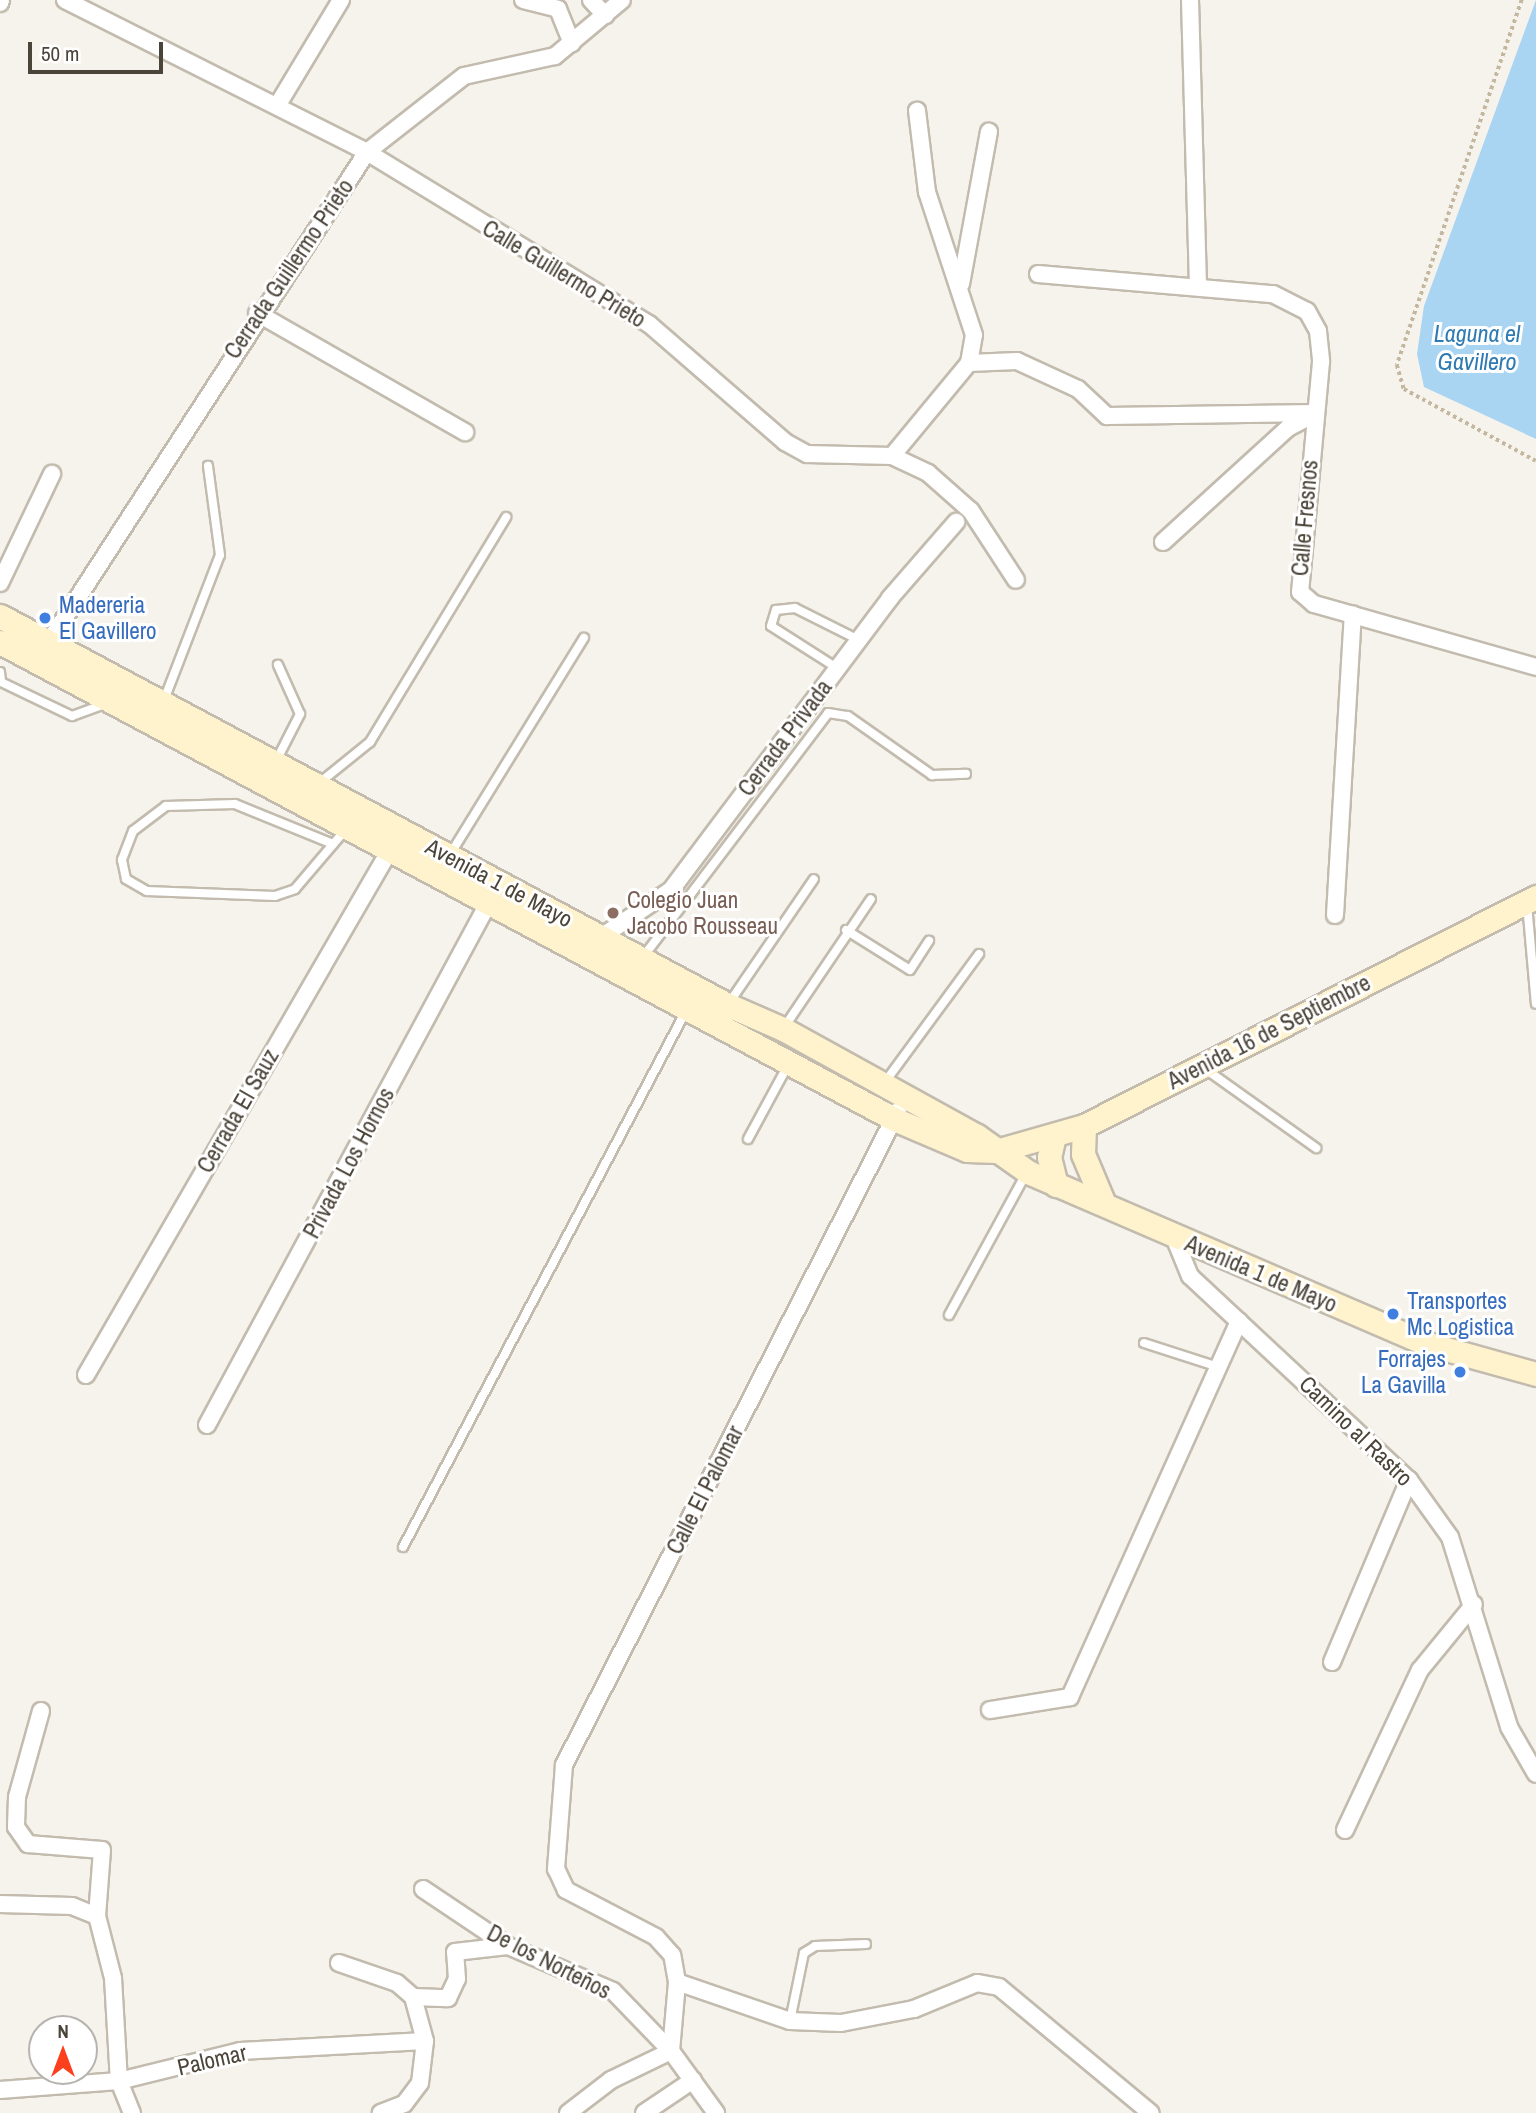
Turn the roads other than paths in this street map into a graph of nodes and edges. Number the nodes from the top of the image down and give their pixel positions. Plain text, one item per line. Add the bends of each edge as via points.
1 (65, 0) edge
2 (341, 0) edge
3 (523, 0) edge
4 (591, 0) edge
5 (622, 0) edge
6 (1190, 0) edge
7 (605, 15) junction
8 (572, 43) junction
9 (277, 106) junction
10 (917, 111) dead end
11 (989, 132) dead end
12 (367, 152) junction
13 (1038, 274) dead end
14 (961, 284) junction
15 (1198, 284) junction
16 (257, 313) junction
17 (969, 363) junction
18 (1316, 412) junction
19 (465, 432) dead end
20 (892, 456) junction
21 (208, 466) dead end
22 (52, 474) dead end
23 (506, 517) dead end
24 (956, 522) dead end
25 (1163, 542) dead end
26 (1016, 580) dead end
27 (0, 583) edge
28 (1353, 615) junction
29 (0, 616) edge
30 (584, 638) dead end
31 (859, 640) junction
32 (0, 642) edge
33 (49, 642) junction
34 (278, 666) dead end
35 (1536, 667) edge
36 (837, 668) junction
37 (0, 672) edge
38 (112, 702) junction
39 (163, 702) junction
40 (275, 764) junction
41 (966, 774) dead end
42 (316, 786) junction
43 (341, 836) junction
44 (391, 848) junction
45 (450, 856) junction
46 (814, 879) dead end
47 (871, 899) dead end
48 (1531, 899) edge
49 (490, 900) junction
50 (1335, 915) dead end
51 (846, 930) junction
52 (601, 937) junction
53 (929, 941) dead end
54 (979, 954) dead end
55 (641, 959) junction
56 (1536, 1004) edge
57 (689, 1005) junction
58 (728, 1005) junction
59 (783, 1029) junction
60 (789, 1063) junction
61 (1202, 1066) junction
62 (881, 1087) junction
63 (899, 1109) junction
64 (1084, 1126) junction
65 (1055, 1136) junction
66 (748, 1139) dead end
67 (1316, 1148) dead end
68 (996, 1151) junction
69 (1028, 1172) junction
70 (1056, 1185) junction
71 (1104, 1204) junction
72 (1174, 1237) junction
73 (949, 1315) dead end
74 (1239, 1321) junction
75 (1144, 1343) dead end
76 (1215, 1366) junction
77 (1536, 1374) edge
78 (86, 1375) dead end
79 (207, 1425) dead end
80 (1409, 1480) junction
81 (404, 1547) dead end
82 (1474, 1604) junction
83 (1332, 1662) dead end
84 (990, 1710) dead end
85 (41, 1711) dead end
86 (1536, 1774) edge
87 (1345, 1830) dead end
88 (423, 1889) dead end
89 (0, 1904) edge
90 (97, 1916) junction
91 (866, 1944) dead end
92 (508, 1946) junction
93 (339, 1963) dead end
94 (677, 1982) junction
95 (413, 1997) junction
96 (790, 2021) junction
97 (425, 2041) junction
98 (671, 2051) junction
99 (694, 2080) junction
100 (119, 2081) junction
101 (0, 2090) edge
102 (132, 2113) edge
103 (381, 2113) edge
104 (568, 2113) edge
105 (644, 2113) edge
106 (716, 2113) edge
107 (1151, 2113) edge

1 - 9 street, Calle Guillermo Prieto
2 - 9 street
3 - 8 street via 558,9
4 - 7 street
5 - 7 street, Cerrada Guillermo Prieto
6 - 15 street via 1198,107
7 - 8 street, Cerrada Guillermo Prieto
8 - 12 street, Cerrada Guillermo Prieto via 555,56 464,76
9 - 12 street, Calle Guillermo Prieto
10 - 14 street via 928,192
11 - 14 street
12 - 16 street, Cerrada Guillermo Prieto
12 - 20 street, Calle Guillermo Prieto via 649,324 785,442 807,454
13 - 15 street, Calle Fresnos
14 - 17 street via 974,335
15 - 18 street, Calle Fresnos via 1273,294 1307,311 1320,351
16 - 19 street
16 - 33 street, Cerrada Guillermo Prieto
17 - 18 street via 1017,361 1078,389 1107,416
17 - 20 street
18 - 25 street via 1288,428
18 - 28 street, Calle Fresnos via 1300,592 1305,600
20 - 26 street, Calle Guillermo Prieto via 928,472 971,511
21 - 39 lane via 220,555
22 - 27 street
23 - 42 lane via 370,742
24 - 31 street, Cerrada Privada
28 - 35 street, Calle Fresnos
28 - 50 street
29 - 33 main road, Avenida 1 de Mayo
30 - 45 lane
31 - 36 street, Cerrada Privada
31 - 36 lane via 795,608 776,610 771,626
32 - 38 main road, Avenida 1 de Mayo
33 - 39 main road, Avenida 1 de Mayo
34 - 40 lane via 300,714
36 - 52 street, Cerrada Privada via 671,890
37 - 38 lane via 1,682 72,716
38 - 43 main road, Avenida 1 de Mayo
39 - 40 main road, Avenida 1 de Mayo
40 - 42 main road, Avenida 1 de Mayo
41 - 55 lane via 932,775 848,716 828,713
42 - 45 main road, Avenida 1 de Mayo
43 - 43 lane via 295,889 275,896 147,891 127,879 122,860 133,831 166,806 235,804
43 - 44 main road, Avenida 1 de Mayo
44 - 49 main road, Avenida 1 de Mayo
44 - 78 street, Cerrada El Sauz
45 - 52 main road, Avenida 1 de Mayo
46 - 58 lane
47 - 51 lane
48 - 56 lane
48 - 61 main road, Avenida 16 de Septiembre
49 - 57 main road, Avenida 1 de Mayo
49 - 79 street, Privada Los Hornos
51 - 53 lane via 910,970
51 - 59 lane
52 - 55 main road, Avenida 1 de Mayo
54 - 62 lane
55 - 58 main road, Avenida 1 de Mayo
57 - 60 main road, Avenida 1 de Mayo
57 - 81 lane
58 - 59 main road, Avenida 1 de Mayo
59 - 62 main road, Avenida 1 de Mayo
60 - 63 main road, Avenida 1 de Mayo
60 - 66 lane
61 - 64 main road, Avenida 16 de Septiembre
61 - 67 lane
62 - 63 main road, Avenida 1 de Mayo
63 - 68 main road, Avenida 1 de Mayo via 967,1150
63 - 94 street, Calle El Palomar via 564,1765 555,1838 556,1869 566,1890 656,1937 672,1955
64 - 65 main road, Avenida 16 de Septiembre
64 - 71 main road via 1083,1154
65 - 68 main road, Avenida 16 de Septiembre
65 - 70 main road via 1049,1157
68 - 69 main road, Avenida 1 de Mayo
69 - 70 main road, Avenida 1 de Mayo
69 - 73 lane
70 - 71 main road, Avenida 1 de Mayo
71 - 72 main road, Avenida 1 de Mayo
72 - 74 street, Camino al Rastro via 1190,1276
72 - 77 main road, Avenida 1 de Mayo via 1428,1344
74 - 76 street
74 - 80 street, Camino al Rastro
75 - 76 lane
76 - 84 street via 1070,1697
80 - 82 street, Camino al Rastro via 1450,1537
80 - 83 street
82 - 86 street, Camino al Rastro via 1509,1727
82 - 87 street via 1420,1670
85 - 90 street via 17,1797 16,1827 28,1844 102,1850
88 - 92 street, De los Norteños
89 - 90 street via 72,1906
90 - 100 street via 113,1978
91 - 96 lane via 816,1945 804,1953
92 - 95 street via 455,1952 457,1979 449,1998
92 - 98 street, De los Norteños via 613,1991
93 - 95 street via 397,1983
94 - 96 street
94 - 98 street
95 - 97 street
96 - 107 street via 841,2024 914,2008 977,1983 999,1987
97 - 100 street, Palomar via 240,2051
97 - 103 street via 420,2082 404,2104
98 - 99 street, De los Norteños
98 - 104 street via 611,2080
99 - 105 street
99 - 106 street, De los Norteños
100 - 101 street, Palomar
100 - 102 street

